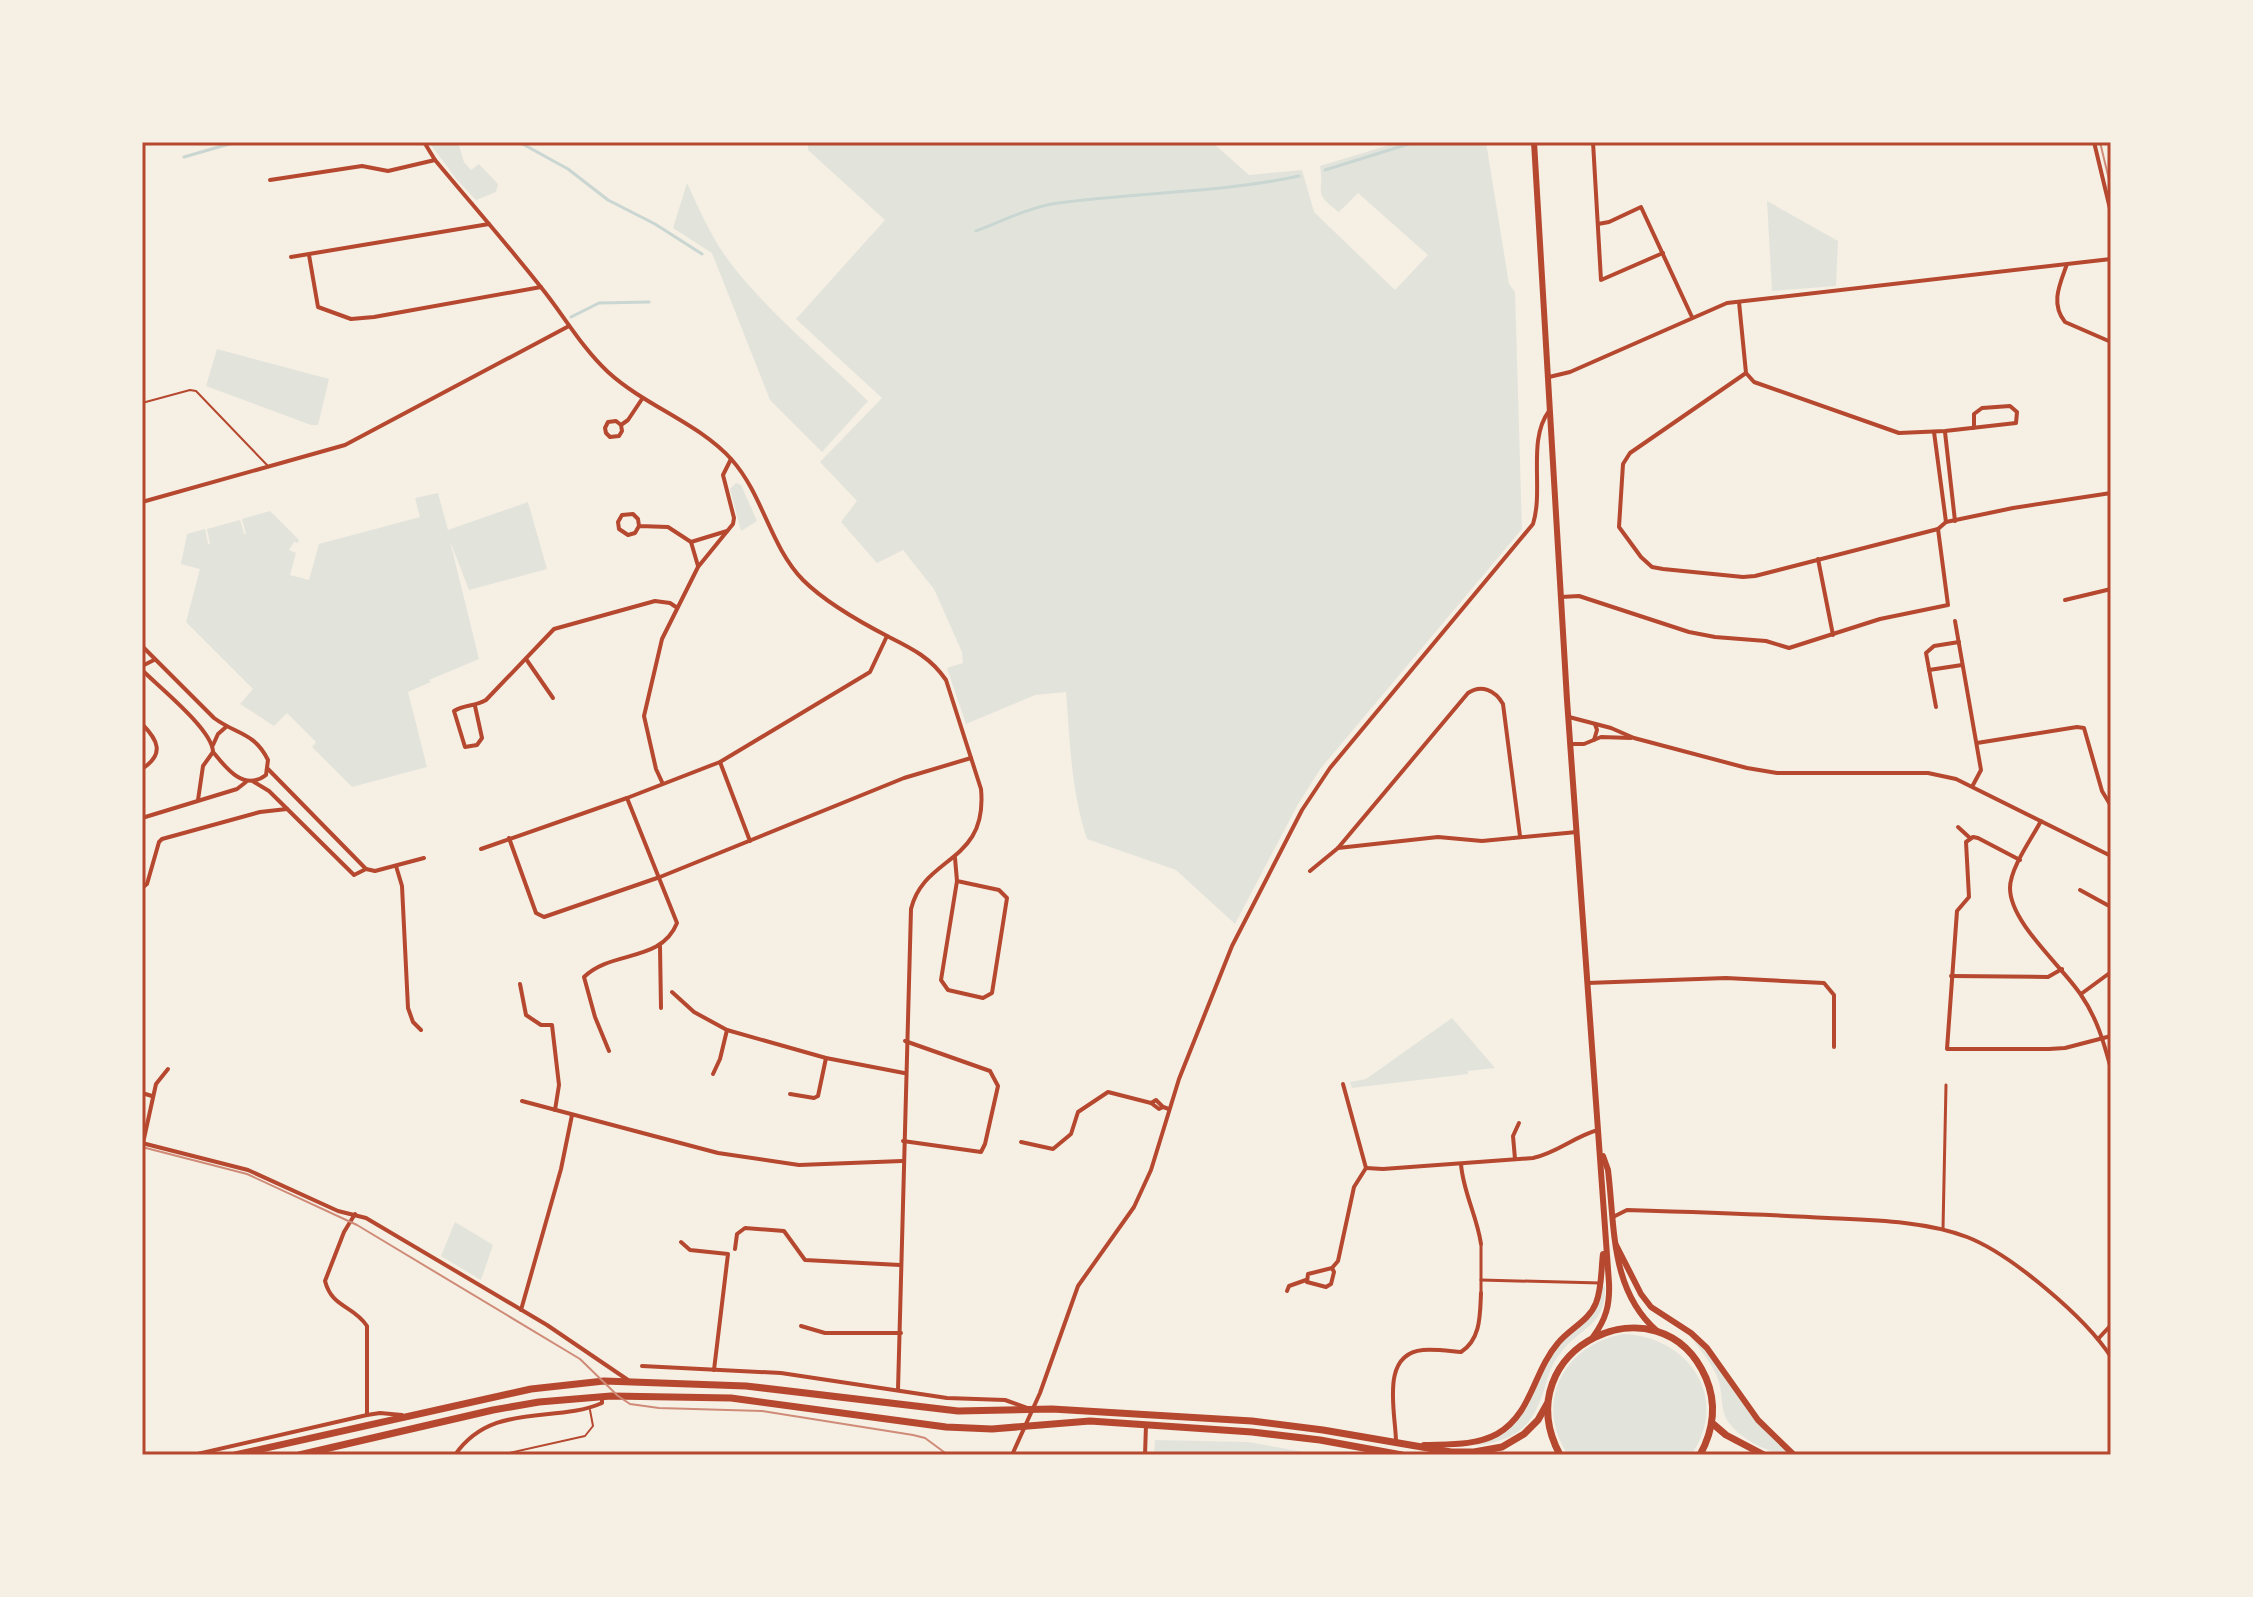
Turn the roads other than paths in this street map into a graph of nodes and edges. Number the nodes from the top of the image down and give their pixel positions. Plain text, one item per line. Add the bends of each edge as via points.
1 (424, 142) edge
2 (1534, 142) edge
3 (1593, 142) edge
4 (2094, 142) edge
5 (435, 160) junction
6 (270, 180) dead end
7 (2111, 213) edge
8 (489, 224) junction
9 (1598, 224) junction
10 (1663, 253) junction
11 (309, 255) junction
12 (291, 257) dead end
13 (2111, 259) edge
14 (2067, 264) junction
15 (541, 287) junction
16 (1739, 302) junction
17 (1692, 317) junction
18 (569, 326) junction
19 (2111, 342) edge
20 (1746, 373) junction
21 (1549, 377) junction
22 (642, 399) junction
23 (142, 403) edge
24 (1550, 409) junction
25 (621, 425) junction
26 (1974, 428) junction
27 (1945, 431) junction
28 (1934, 432) junction
29 (731, 459) junction
30 (268, 466) junction
31 (2111, 493) edge
32 (142, 502) edge
33 (1955, 521) junction
34 (1946, 522) junction
35 (639, 526) junction
36 (1938, 529) junction
37 (729, 530) junction
38 (691, 542) junction
39 (1818, 558) junction
40 (698, 567) junction
41 (2111, 589) edge
42 (1561, 597) junction
43 (2065, 600) dead end
44 (676, 607) junction
45 (1955, 621) dead end
46 (1833, 635) junction
47 (887, 636) junction
48 (1959, 642) junction
49 (142, 646) edge
50 (155, 659) junction
51 (526, 659) junction
52 (1963, 665) junction
53 (142, 668) edge
54 (1929, 670) junction
55 (553, 698) dead end
56 (475, 706) junction
57 (1936, 707) dead end
58 (1569, 717) junction
59 (142, 724) edge
60 (1595, 724) junction
61 (226, 727) junction
62 (1634, 738) junction
63 (1594, 740) junction
64 (1977, 743) junction
65 (1571, 744) junction
66 (213, 745) junction
67 (213, 752) junction
68 (971, 758) junction
69 (720, 762) junction
70 (142, 769) edge
71 (268, 769) junction
72 (246, 782) junction
73 (254, 782) junction
74 (662, 783) junction
75 (1973, 785) junction
76 (627, 798) junction
77 (198, 800) junction
78 (2111, 806) edge
79 (287, 809) junction
80 (142, 818) edge
81 (2041, 821) junction
82 (1958, 827) dead end
83 (1577, 832) junction
84 (1520, 836) junction
85 (509, 838) junction
86 (1970, 838) junction
87 (750, 841) junction
88 (1338, 848) junction
89 (481, 849) dead end
90 (2111, 856) edge
91 (424, 858) dead end
92 (955, 858) junction
93 (2020, 860) junction
94 (396, 866) junction
95 (366, 869) junction
96 (1310, 871) dead end
97 (660, 877) junction
98 (957, 881) junction
99 (142, 888) edge
100 (2080, 890) dead end
101 (2111, 907) edge
102 (660, 946) junction
103 (2062, 969) junction
104 (2111, 972) edge
105 (1951, 976) junction
106 (1587, 983) junction
107 (520, 984) dead end
108 (672, 992) dead end
109 (2081, 994) junction
110 (661, 1008) dead end
111 (421, 1030) dead end
112 (727, 1030) junction
113 (2111, 1036) edge
114 (2103, 1038) junction
115 (905, 1041) junction
116 (1834, 1047) dead end
117 (609, 1051) dead end
118 (826, 1058) junction
119 (168, 1069) dead end
120 (2111, 1069) edge
121 (905, 1073) junction
122 (713, 1074) dead end
123 (1343, 1084) dead end
124 (1946, 1085) dead end
125 (142, 1093) edge
126 (790, 1094) dead end
127 (152, 1096) junction
128 (522, 1101) dead end
129 (1169, 1109) junction
130 (555, 1110) junction
131 (572, 1115) junction
132 (1519, 1123) dead end
133 (1598, 1130) junction
134 (903, 1141) junction
135 (1021, 1142) dead end
136 (142, 1143) edge
137 (1601, 1154) junction
138 (1515, 1160) junction
139 (902, 1161) junction
140 (1461, 1164) junction
141 (1366, 1168) junction
142 (355, 1214) junction
143 (1613, 1217) junction
144 (1943, 1230) junction
145 (1604, 1238) junction
146 (681, 1242) dead end
147 (1481, 1244) joint
148 (1616, 1245) junction
149 (735, 1249) dead end
150 (900, 1265) junction
151 (1332, 1268) junction
152 (1306, 1280) junction
153 (1481, 1280) junction
154 (1600, 1283) junction
155 (1287, 1291) dead end
156 (1481, 1293) joint
157 (521, 1310) junction
158 (2111, 1325) edge
159 (801, 1326) dead end
160 (901, 1333) junction
161 (1659, 1333) junction
162 (1593, 1337) junction
163 (2098, 1339) junction
164 (2111, 1357) edge
165 (642, 1366) dead end
166 (714, 1370) junction
167 (630, 1382) junction
168 (898, 1390) junction
169 (602, 1399) junction
170 (1547, 1404) junction
171 (589, 1409) junction
172 (1033, 1410) junction
173 (367, 1415) junction
174 (411, 1416) junction
175 (1712, 1423) junction
176 (1146, 1425) junction
177 (1025, 1427) junction
178 (1396, 1442) junction
179 (1420, 1446) junction
180 (193, 1455) edge
181 (235, 1455) edge
182 (299, 1455) edge
183 (455, 1455) edge
184 (500, 1455) edge
185 (1012, 1455) edge
186 (1145, 1455) edge
187 (1402, 1455) edge
188 (1560, 1455) edge
189 (1700, 1455) edge
190 (1764, 1455) edge
191 (1794, 1455) edge

1 - 5 street
2 - 21 main road
3 - 9 street
4 - 7 street
5 - 6 street via 388,171 362,166
5 - 8 street
8 - 11 street
8 - 15 street
9 - 10 street via 1641,207
9 - 10 street via 1601,280
10 - 17 street
11 - 12 street
11 - 15 street via 318,307 351,319
13 - 14 street
14 - 16 street
14 - 19 street via 2058,288 2060,315
15 - 18 street
16 - 17 street
16 - 20 street
17 - 21 street
18 - 22 street via 605,369
18 - 30 street via 345,445
20 - 28 street via 1754,382 1896,432
20 - 39 street via 1630,453 1623,464 1619,527 1641,557 1663,569 1743,577
21 - 24 main road
22 - 25 street
22 - 29 street
23 - 30 lane via 196,391
24 - 42 main road
24 - 129 street via 1541,421 1533,524 1310,797 1232,946
25 - 25 street via 608,422 606,433 619,436
26 - 26 street via 1974,414 1982,408 2010,406 2017,412 2016,423
26 - 27 street
27 - 28 street
27 - 33 street
28 - 34 street
29 - 37 street via 723,475 734,518
29 - 47 street via 801,577 827,600
30 - 32 street
31 - 33 street
33 - 34 street
34 - 36 street
35 - 35 street via 629,513 618,522 628,535
35 - 38 street via 668,527
36 - 39 street
36 - 46 street via 1948,605
37 - 38 street
37 - 40 street
38 - 40 street
39 - 46 street
40 - 44 street
41 - 43 street
42 - 46 street via 1579,596 1689,632 1789,648
42 - 58 main road
44 - 51 street via 655,601 554,629
44 - 74 street via 662,639 644,716
45 - 48 street
47 - 68 street via 923,654 946,680
47 - 69 street via 870,672
48 - 52 street
48 - 54 street via 1929,649
49 - 50 street
50 - 53 street
50 - 61 street
51 - 55 street
51 - 56 street
52 - 54 street
52 - 64 street
53 - 66 street
54 - 57 street
56 - 56 street via 482,738 465,747 454,711
58 - 60 street
58 - 65 main road
59 - 70 street via 157,744 152,762
60 - 62 street
60 - 63 street
61 - 66 street
61 - 71 street via 259,745
62 - 63 street
62 - 75 street via 1777,773 1928,773
63 - 65 street
64 - 75 street via 1981,770
64 - 78 street via 2084,728
65 - 83 main road
66 - 67 street
67 - 72 street
67 - 77 street via 203,766
68 - 87 street via 904,778
68 - 92 street via 981,789 981,813 972,837
69 - 74 street
69 - 87 street
71 - 73 street
71 - 95 street
72 - 73 street
72 - 77 street
73 - 79 street
74 - 76 street
75 - 81 street
76 - 85 street
76 - 97 street
77 - 80 street
79 - 95 street via 354,875
79 - 99 street via 162,839
81 - 90 street
81 - 93 street
82 - 86 street
83 - 84 street
83 - 106 main road
84 - 88 street via 1482,841 1438,837
84 - 88 street via 1503,704 1495,693 1482,689 1468,693
85 - 89 street
85 - 97 street via 539,916
86 - 93 street
86 - 105 street via 1969,897 1957,911
87 - 97 street
88 - 96 street
91 - 94 street
92 - 98 street
92 - 115 street via 927,879 914,897
93 - 103 street via 2010,888 2018,913
94 - 95 street
94 - 111 street via 402,886 408,1008
97 - 102 street via 677,923
98 - 98 street via 941,980 948,990 988,997 1007,898 999,890
100 - 101 street
102 - 110 street
102 - 117 street via 584,977
103 - 105 street via 2048,977
103 - 109 street
104 - 109 street
105 - 114 street via 1947,1049 2049,1049
106 - 116 street via 1726,978 1824,983 1834,995
106 - 133 main road
107 - 130 street via 526,1015 552,1025 559,1085
108 - 112 street
109 - 114 street
112 - 118 street
112 - 122 street
113 - 114 street
114 - 120 street
115 - 121 street
115 - 134 street via 990,1071 998,1086 981,1152
118 - 121 street
118 - 126 street via 818,1096
119 - 127 street
121 - 134 street
123 - 141 street
124 - 144 street
125 - 127 street
127 - 136 street
128 - 130 street
129 - 135 street via 1108,1092 1078,1112 1071,1134 1053,1149
129 - 172 street via 1134,1207 1078,1286
130 - 131 street
131 - 139 street via 714,1152 794,1164
131 - 157 street
132 - 138 street via 1513,1136
133 - 137 main road
133 - 138 street via 1547,1155
134 - 139 street
136 - 142 street via 248,1170
137 - 143 main road
137 - 145 main road
138 - 140 street
139 - 150 street
140 - 141 street
140 - 147 street
141 - 151 street via 1354,1187
142 - 157 street
142 - 173 street via 325,1281 333,1300 367,1326
143 - 144 street via 1627,1210 1802,1216
143 - 148 main road
144 - 163 street via 1968,1237 2021,1268
145 - 154 main road
145 - 162 main road via 1610,1297
146 - 166 street via 690,1250 728,1254
147 - 153 street
148 - 161 main road via 1632,1304
148 - 191 main road via 1651,1307 1707,1348 1758,1420
149 - 150 street via 737,1234 745,1228 784,1231 805,1260
150 - 160 street
151 - 152 street via 1311,1272
151 - 152 street via 1329,1286
152 - 155 street
153 - 154 street
153 - 156 street
154 - 179 main road via 1595,1306 1549,1354 1514,1421 1475,1442
156 - 178 street via 1479,1327 1466,1349 1421,1350 1398,1367 1393,1381
157 - 167 street
158 - 163 street
159 - 160 street via 825,1333
160 - 168 street
161 - 162 main road via 1619,1329
161 - 175 main road via 1684,1348 1703,1371 1712,1398
162 - 170 main road via 1560,1367
163 - 164 street
165 - 166 street
166 - 168 street via 781,1373
167 - 172 main road via 746,1386 958,1411
167 - 174 main road via 544,1387
168 - 172 street via 1005,1400
169 - 171 street
169 - 177 main road via 731,1398 946,1427
169 - 182 main road via 493,1410
170 - 179 main road via 1524,1434 1502,1447 1451,1452
170 - 188 main road via 1550,1433
171 - 183 street via 520,1417 484,1429
171 - 184 lane via 593,1426 585,1436
172 - 177 street
172 - 178 main road via 1252,1421
173 - 174 street
173 - 180 street
174 - 181 main road
175 - 189 main road
175 - 190 main road
176 - 177 main road via 1090,1421
176 - 186 street
176 - 187 main road via 1290,1436
177 - 185 street
178 - 179 main road

